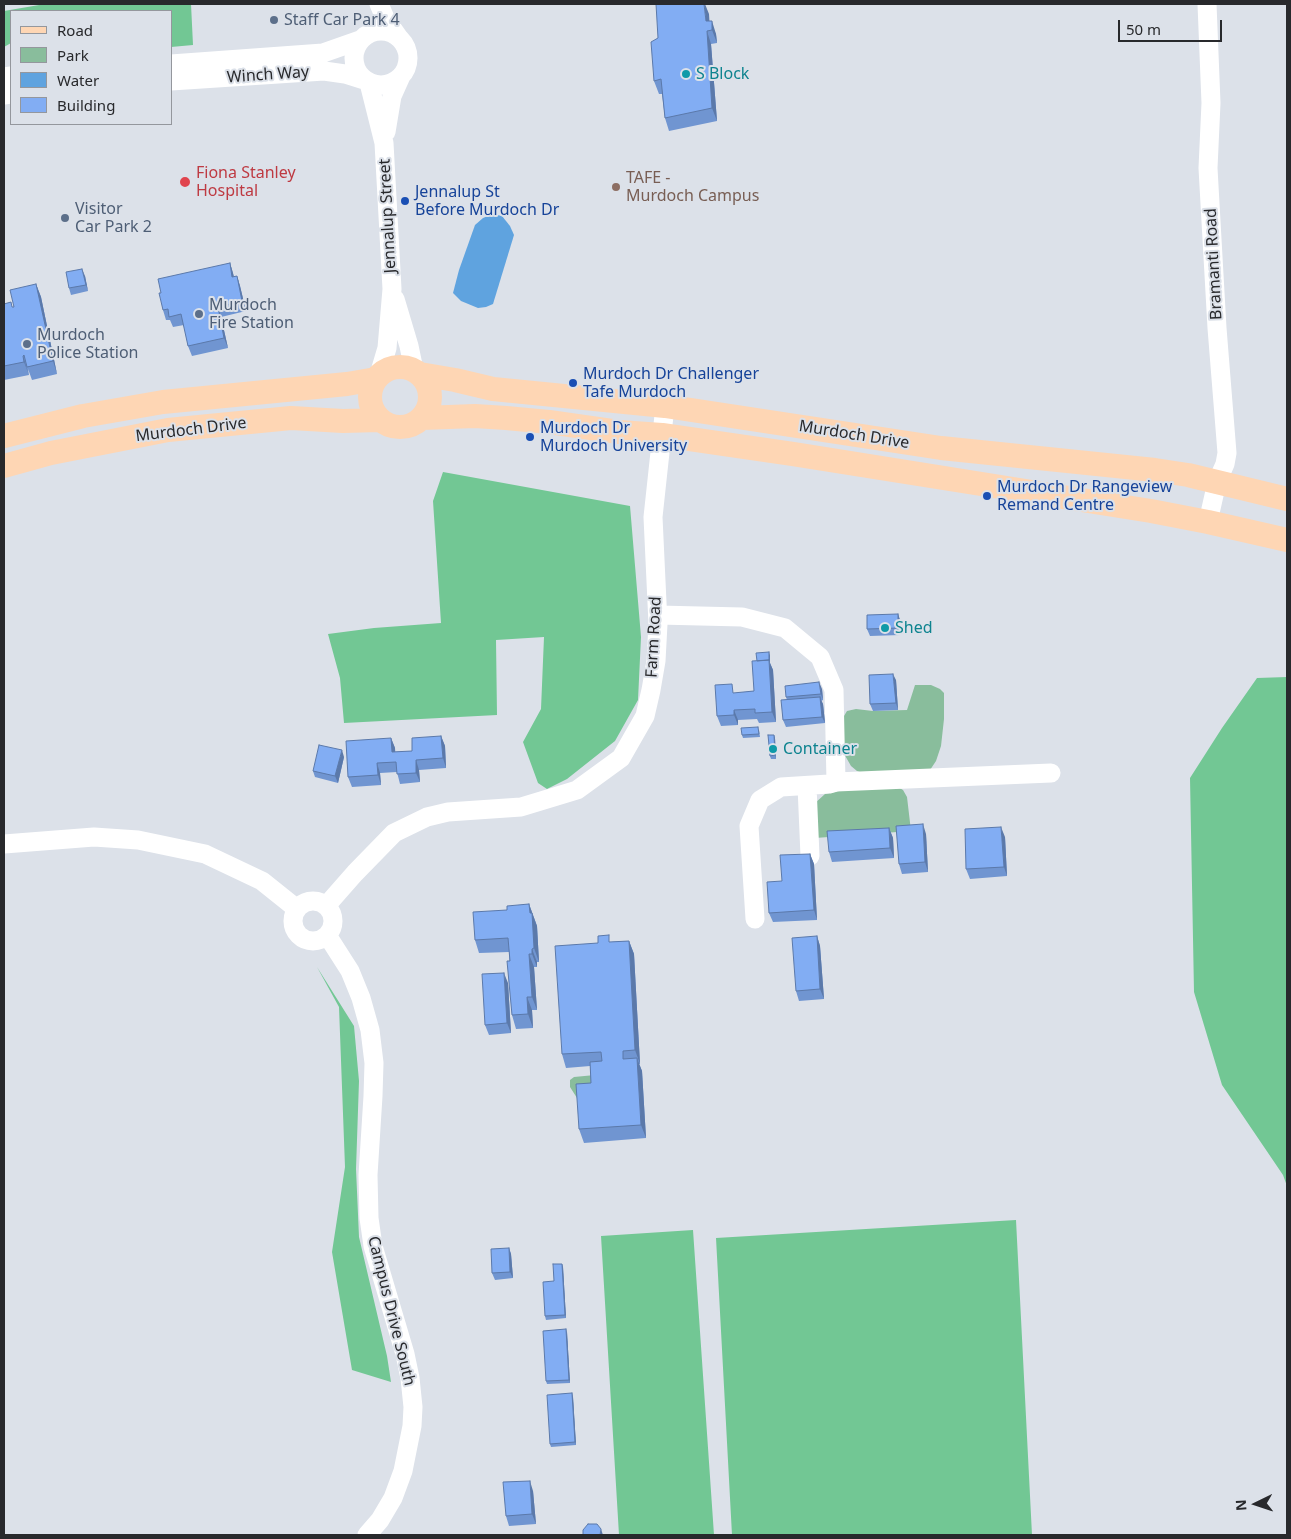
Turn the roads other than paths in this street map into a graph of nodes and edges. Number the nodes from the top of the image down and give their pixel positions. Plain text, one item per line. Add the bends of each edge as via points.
1 (374, 4) edge
2 (378, 4) edge
3 (1207, 4) edge
4 (399, 38) junction
5 (362, 39) junction
6 (172, 64) edge
7 (401, 76) junction
8 (172, 81) edge
9 (366, 81) junction
10 (384, 143) junction
11 (392, 289) junction
12 (417, 372) junction
13 (378, 377) junction
14 (163, 402) junction
15 (665, 406) junction
16 (422, 418) junction
17 (380, 420) junction
18 (168, 430) junction
19 (662, 435) junction
20 (4, 436) edge
21 (15, 461) edge
22 (4, 466) edge
23 (1217, 482) junction
24 (1287, 499) edge
25 (1208, 522) junction
26 (1287, 540) edge
27 (658, 615) junction
28 (1050, 773) dead end
29 (836, 782) junction
30 (807, 786) junction
31 (4, 844) edge
32 (810, 856) edge
33 (326, 906) junction
34 (297, 909) junction
35 (755, 920) dead end
36 (327, 935) junction
37 (367, 1535) edge

1 - 5 street, Jennalup Street
2 - 4 street, Jennalup Street
3 - 23 street, Bramanti Road via 1211,103 1208,168 1227,453
4 - 5 street via 390,32 379,31
4 - 7 street, Jennalup Street via 408,60
5 - 6 street, Winch Way via 323,53
5 - 9 street, Jennalup Street via 355,49 354,63
7 - 9 street via 387,85
7 - 10 street, Jennalup Street via 392,96
8 - 9 street, Winch Way via 324,71
9 - 10 street, Jennalup Street
10 - 11 street, Jennalup Street
11 - 12 street, Jennalup Street
11 - 13 street, Jennalup Street via 387,348
12 - 13 main road, Murdoch Drive via 394,367
12 - 15 main road, Murdoch Drive via 493,389
12 - 16 main road via 430,391 430,401
13 - 14 main road, Murdoch Drive via 347,384
13 - 17 main road via 370,396
14 - 18 main road
14 - 20 main road, Murdoch Drive via 83,416
15 - 19 street, Farm Road
15 - 23 main road, Murdoch Drive via 942,448 1155,470
16 - 17 main road, Murdoch Drive via 406,427 388,425
16 - 19 main road, Murdoch Drive via 499,417
17 - 18 main road, Murdoch Drive via 343,422 290,418
18 - 21 main road, Murdoch Drive
19 - 25 main road, Murdoch Drive
19 - 27 street, Farm Road via 653,517
21 - 22 main road, Murdoch Drive
23 - 24 main road, Murdoch Drive
23 - 25 street, Bramanti Road
25 - 26 main road, Murdoch Drive
27 - 29 street via 742,617 768,623 785,628 820,658 834,690
27 - 33 street, Farm Road via 652,690 644,716 621,758 577,790 521,807 448,812 394,833
28 - 29 street
29 - 30 street
30 - 32 street
30 - 35 street via 780,787 760,800 749,826
31 - 34 street via 94,837 138,840 205,854 262,881
33 - 34 street via 311,901
33 - 36 street via 333,918
34 - 36 street via 293,922 298,935 311,941
36 - 37 street, Campus Drive South via 350,971 362,998 370,1030 374,1063 369,1218 373,1246 405,1354 413,1407 403,1471 393,1498

